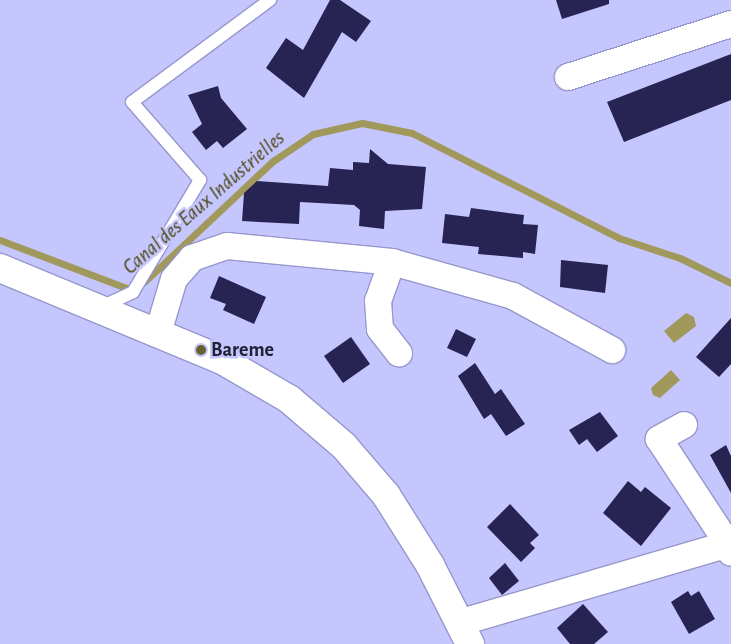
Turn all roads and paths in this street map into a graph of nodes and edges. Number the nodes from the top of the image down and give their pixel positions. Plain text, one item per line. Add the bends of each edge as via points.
1 (270, 0) edge
2 (731, 24) edge
3 (568, 77) dead end
4 (392, 262) junction
5 (0, 268) edge
6 (99, 308) junction
7 (158, 333) junction
8 (612, 350) dead end
9 (398, 353) dead end
10 (684, 425) dead end
11 (729, 548) edge
12 (466, 633) edge

1 - 6 lane via 132,102 200,180 133,292
2 - 3 street
4 - 7 street via 227,246 192,258 174,279
4 - 8 street via 513,296
4 - 9 street via 378,300 380,329
5 - 6 street
6 - 7 street
7 - 12 street via 222,360 289,399 344,446 386,494
10 - 11 street via 659,439
11 - 12 street

